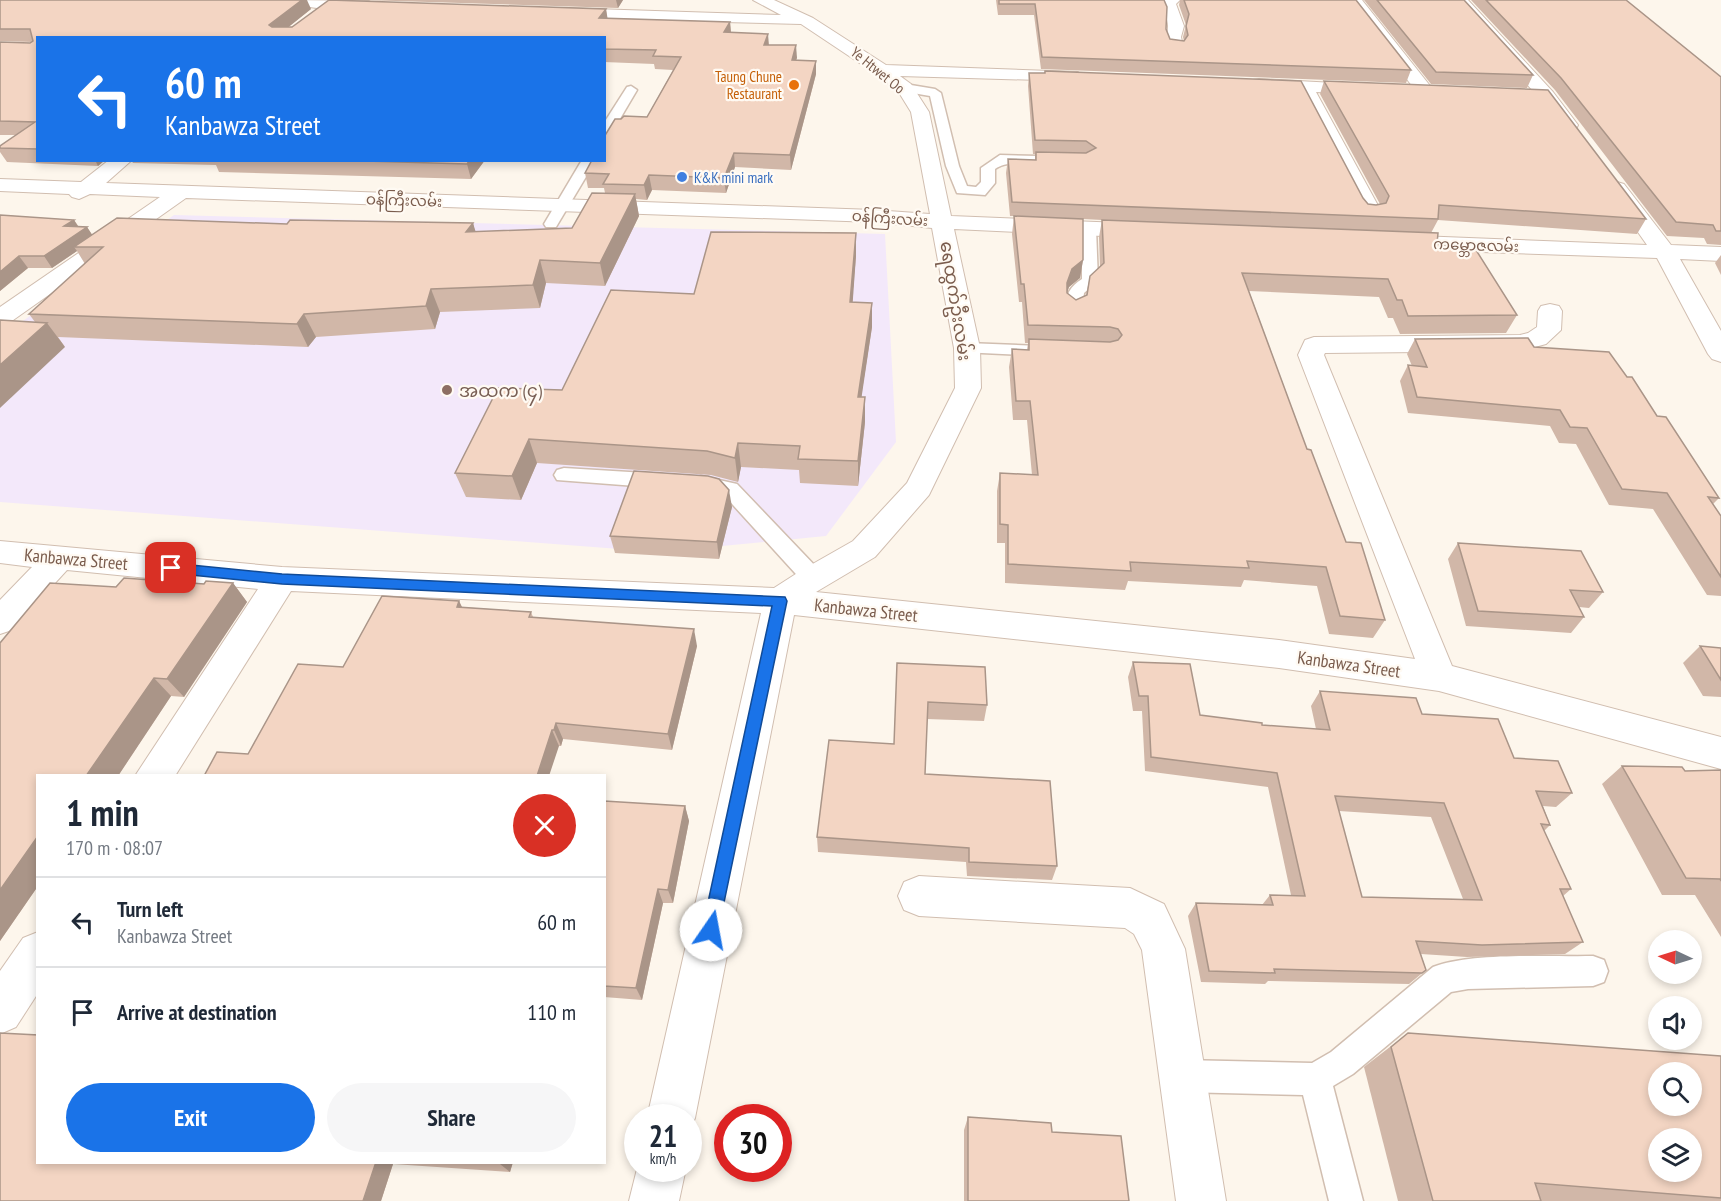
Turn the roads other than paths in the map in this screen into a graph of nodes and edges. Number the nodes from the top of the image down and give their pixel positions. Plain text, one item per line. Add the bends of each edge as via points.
1 (297, 0) edge
2 (650, 0) edge
3 (761, 0) edge
4 (806, 0) edge
5 (1172, 0) edge
6 (1354, 0) edge
7 (1460, 0) edge
8 (329, 5) junction
9 (388, 7) edge
10 (541, 12) edge
11 (312, 18) edge
12 (717, 18) junction
13 (804, 19) junction
14 (1175, 46) edge
15 (882, 70) junction
16 (1095, 77) edge
17 (1246, 84) edge
18 (1304, 86) junction
19 (905, 88) junction
20 (1381, 89) edge
21 (631, 90) dead end
22 (1403, 90) edge
23 (1425, 91) junction
24 (1448, 92) edge
25 (1525, 95) edge
26 (1547, 96) junction
27 (606, 131) edge
28 (1582, 142) edge
29 (1048, 160) edge
30 (119, 162) edge
31 (588, 162) edge
32 (1603, 170) edge
33 (0, 185) edge
34 (86, 188) junction
35 (182, 191) junction
36 (0, 203) edge
37 (64, 206) junction
38 (157, 209) junction
39 (1371, 211) edge
40 (556, 215) junction
41 (943, 222) junction
42 (1089, 228) junction
43 (1171, 232) edge
44 (1368, 240) edge
45 (1665, 253) junction
46 (1721, 254) edge
47 (1074, 311) edge
48 (1550, 311) dead end
49 (0, 318) edge
50 (967, 348) junction
51 (1060, 351) edge
52 (1721, 354) edge
53 (564, 475) dead end
54 (0, 552) edge
55 (60, 557) junction
56 (813, 578) junction
57 (282, 579) junction
58 (780, 601) junction
59 (0, 621) edge
60 (1439, 677) junction
61 (1721, 753) edge
62 (155, 774) edge
63 (920, 896) dead end
64 (36, 957) edge
65 (1593, 971) dead end
66 (0, 1011) edge
67 (1182, 1076) junction
68 (1315, 1080) junction
69 (674, 1104) edge
70 (658, 1182) edge
71 (654, 1201) edge
72 (1201, 1201) edge
73 (1346, 1201) edge

1 - 8 street
2 - 12 street
3 - 13 street, Ye Htwet Oo
4 - 13 street
5 - 14 street via 1168,2 1176,26
6 - 23 street
7 - 26 street
8 - 9 street
8 - 11 street
10 - 12 street
12 - 13 street
13 - 15 street, Ye Htwet Oo
15 - 16 street
15 - 19 street, Ye Htwet Oo
17 - 18 street
18 - 20 street
18 - 39 street
19 - 29 lane via 934,93 954,176 962,190 980,192 988,183 988,168 1000,159
19 - 41 street, Ye Htwet Oo via 920,112
21 - 27 lane
22 - 23 street
23 - 24 street
25 - 26 street
26 - 28 street
30 - 34 street
31 - 40 lane
32 - 45 street
33 - 34 street, ဝန်ကြီးလမ်း
34 - 35 street, ဝန်ကြီးလမ်း
34 - 37 street
35 - 38 street
35 - 40 street, ဝန်ကြီးလမ်း
36 - 37 street, ဝန်ကြီးလမ်း
37 - 38 street, ဝန်ကြီးလမ်း
38 - 40 street, ဝန်ကြီးလမ်း
38 - 49 street
40 - 41 street, ဝန်ကြီးလမ်း via 876,236
41 - 42 street
41 - 50 street, ရေထွက်ဦးလမ်း
42 - 43 street
42 - 47 lane via 1090,281 1076,290
44 - 45 street, ကမ္ဘောဇလမ်း
45 - 46 street, ကမ္ဘောဇလမ်း
45 - 52 street
48 - 60 street via 1549,330 1537,339 1520,343 1314,345 1311,355
50 - 51 lane
50 - 56 street, ရေထွက်ဦးလမ်း via 968,388 919,488 864,549
53 - 56 lane via 711,484 730,489
54 - 55 street, Kanbawza Street
55 - 57 street, Kanbawza Street
55 - 59 street
56 - 58 street, ရေထွက်ဦးလမ်း
57 - 58 street, Kanbawza Street
57 - 62 street
58 - 60 street, Kanbawza Street via 1279,654
58 - 69 street
60 - 61 street, Kanbawza Street
63 - 67 street via 1131,908 1149,919 1163,949
64 - 66 street
65 - 68 lane via 1444,978 1342,1063
67 - 68 lane
67 - 72 street
68 - 73 lane
70 - 71 street

